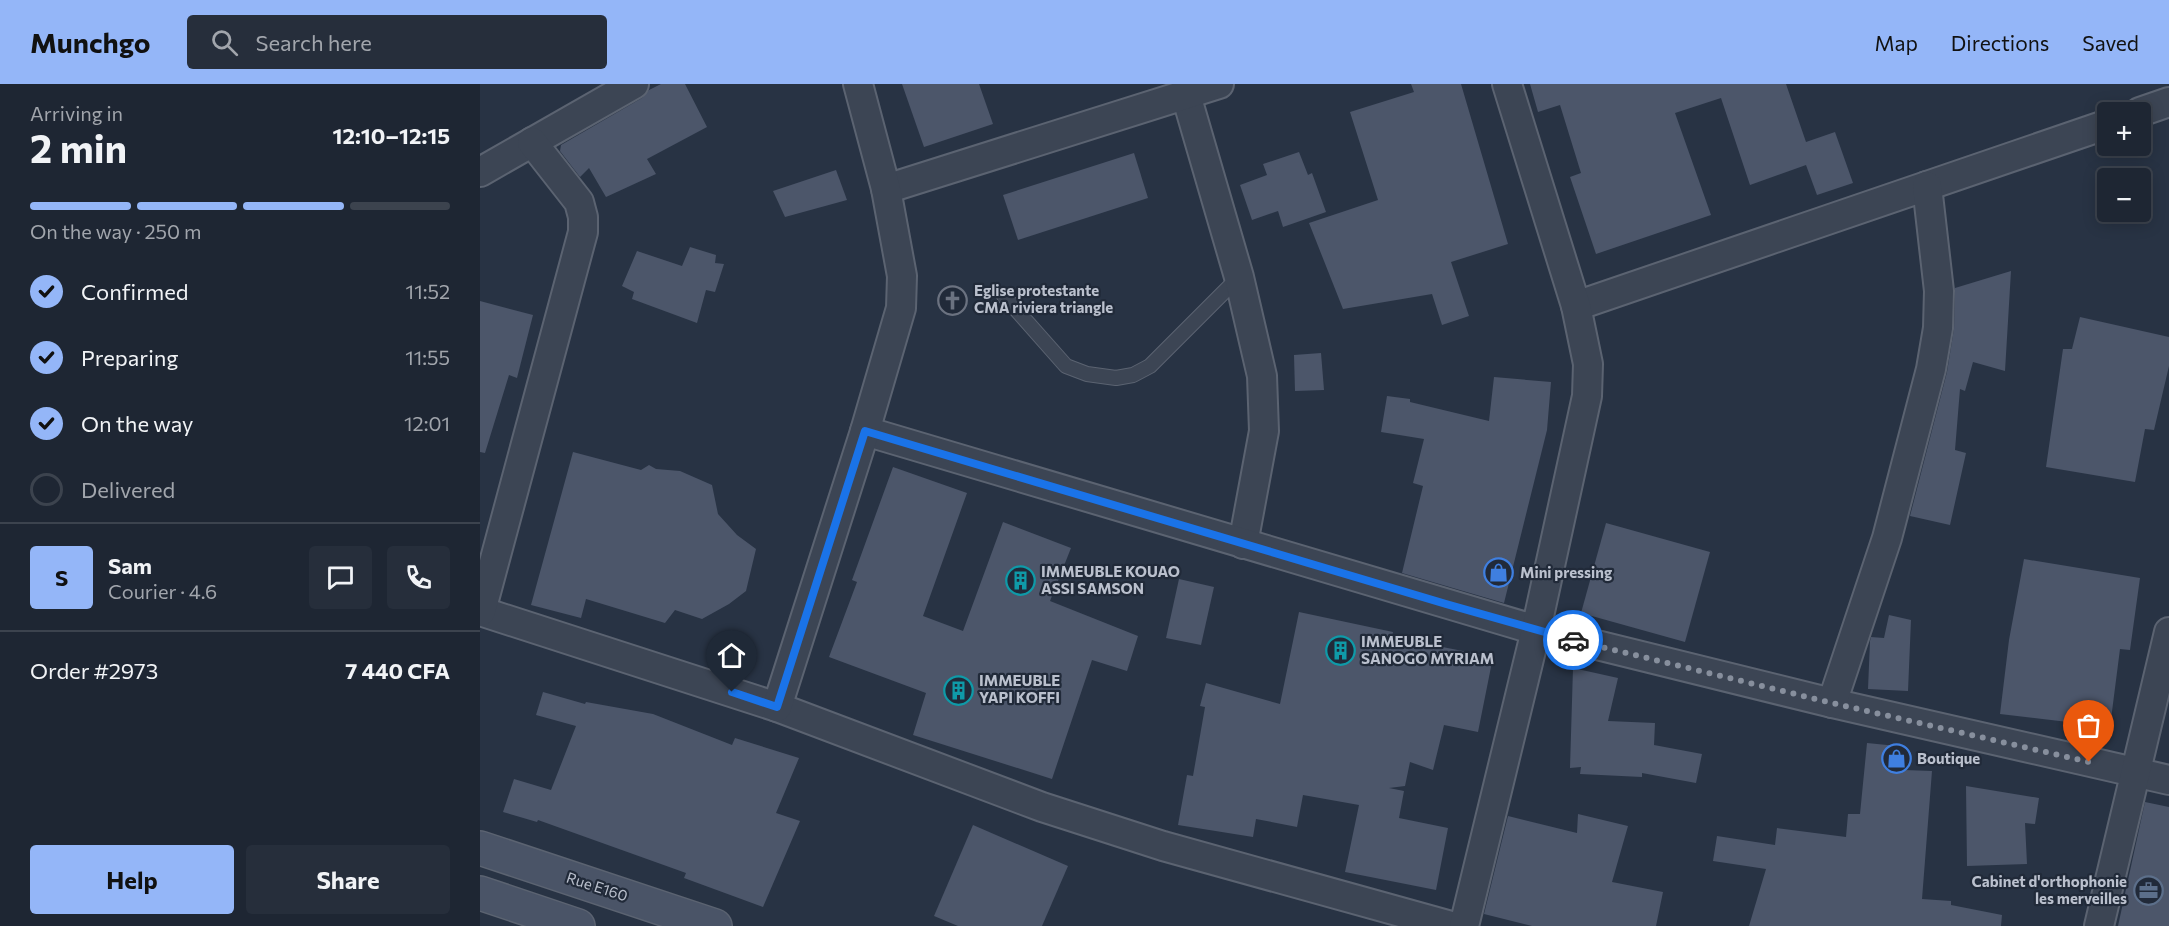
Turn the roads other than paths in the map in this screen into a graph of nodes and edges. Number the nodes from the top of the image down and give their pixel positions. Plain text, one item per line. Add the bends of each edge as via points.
1 (634, 84) edge
2 (858, 84) edge
3 (1219, 84) edge
4 (1507, 84) edge
5 (1186, 95) junction
6 (2169, 102) edge
7 (2151, 108) edge
8 (2097, 128) edge
9 (532, 142) junction
10 (480, 172) edge
11 (1927, 186) junction
12 (885, 189) junction
13 (1239, 277) junction
14 (1004, 296) dead end
15 (1576, 306) junction
16 (865, 431) junction
17 (1243, 544) junction
18 (481, 611) edge
19 (1536, 630) junction
20 (2169, 632) edge
21 (1832, 703) junction
22 (777, 707) junction
23 (2136, 773) junction
24 (2169, 780) edge
25 (480, 848) edge
26 (480, 893) edge
27 (578, 926) edge
28 (715, 926) edge
29 (1451, 926) edge
30 (1464, 926) edge
31 (2099, 926) edge

1 - 9 street
2 - 12 street
3 - 5 street
4 - 15 street
5 - 12 street
5 - 13 street
6 - 7 street
8 - 11 street
9 - 10 street
9 - 18 street via 579,202 583,232
11 - 15 street
11 - 21 street via 1939,291 1935,349 1887,538
12 - 16 street via 902,276 901,308
13 - 14 lane via 1150,366 1116,378 1066,366
13 - 17 street via 1262,376 1264,430
15 - 19 street via 1588,364 1587,396
16 - 17 street
16 - 22 street
17 - 19 street
18 - 22 street
19 - 21 street
19 - 30 street
20 - 23 street
21 - 23 street
22 - 29 street via 1064,814 1163,846
23 - 24 street
23 - 31 street
25 - 28 street, Rue E160
26 - 27 street

